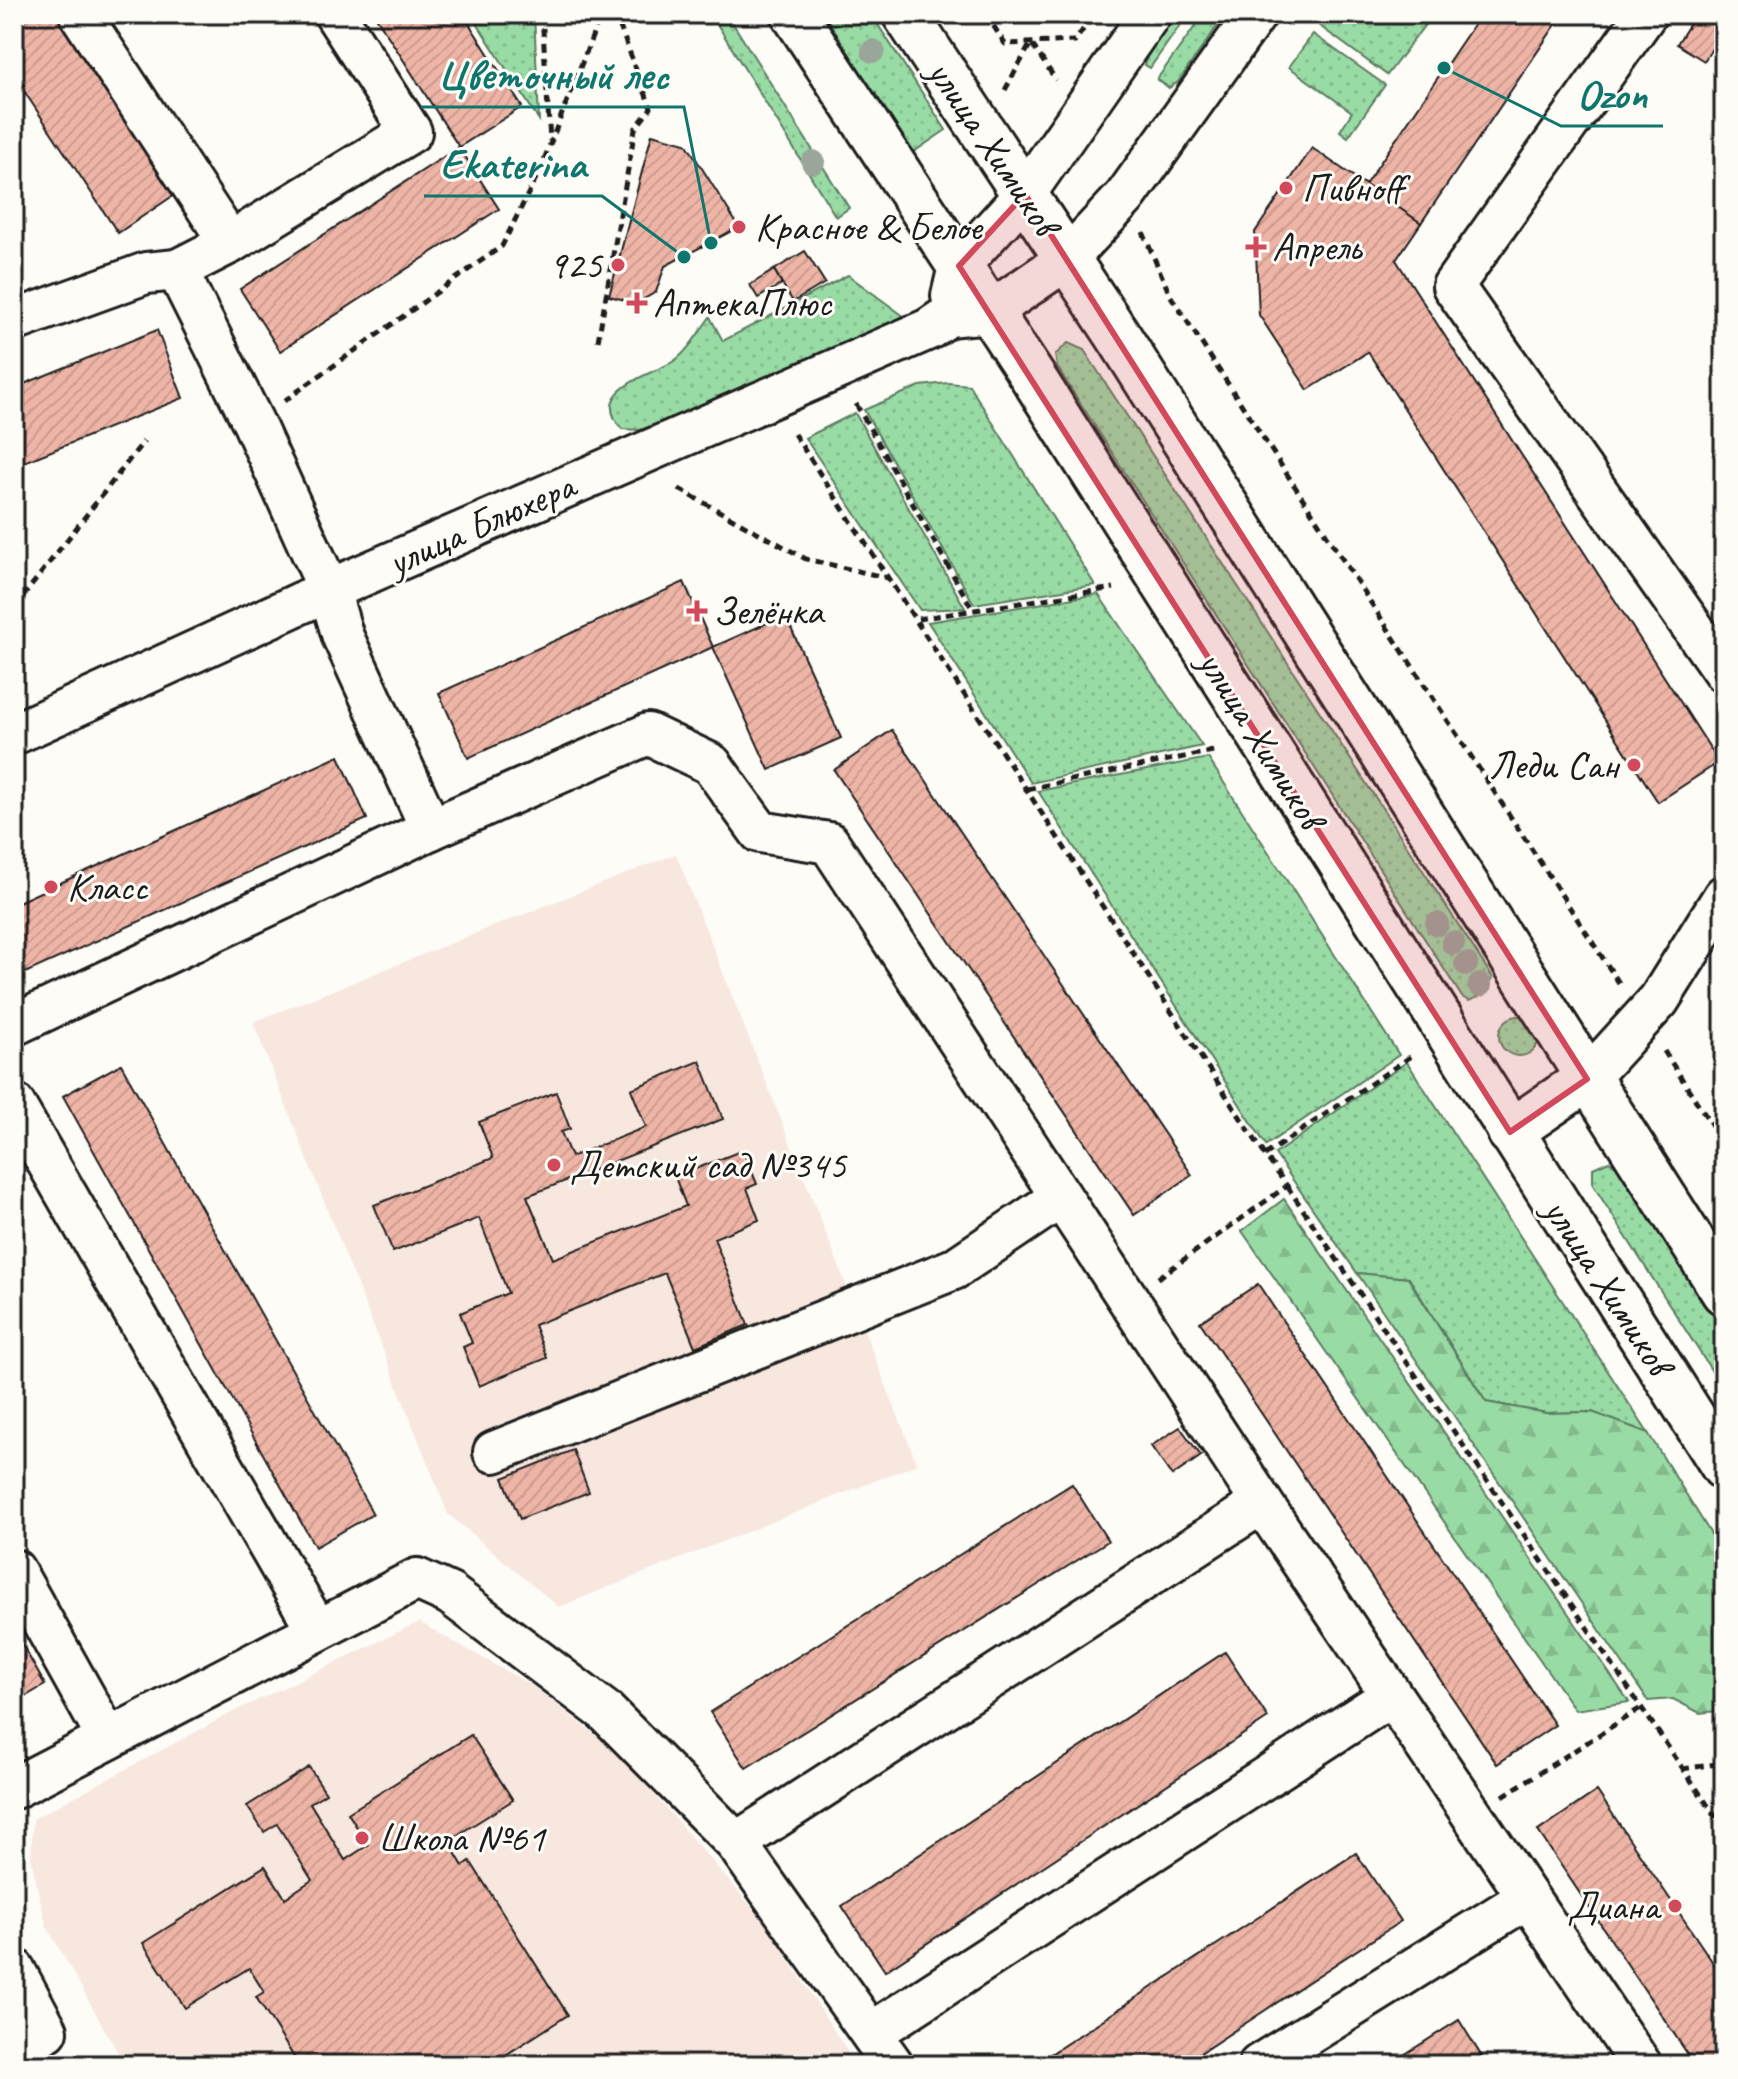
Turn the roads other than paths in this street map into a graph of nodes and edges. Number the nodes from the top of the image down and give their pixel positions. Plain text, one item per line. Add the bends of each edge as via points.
1 (80, 14) edge
2 (335, 14) edge
3 (794, 14) edge
4 (905, 14) edge
5 (1150, 14) edge
6 (1256, 14) edge
7 (1646, 14) edge
8 (1025, 194) junction
9 (230, 243) junction
10 (1067, 259) junction
11 (959, 266) junction
12 (177, 270) junction
13 (969, 314) junction
14 (14, 321) edge
15 (329, 590) junction
16 (1724, 672) edge
17 (14, 734) edge
18 (431, 829) junction
19 (1724, 896) edge
20 (14, 1025) edge
21 (1587, 1079) junction
22 (14, 1104) edge
23 (1510, 1132) junction
24 (1061, 1197) junction
25 (1724, 1292) edge
26 (494, 1452) dead end
27 (1724, 1467) edge
28 (1262, 1503) junction
29 (14, 1570) edge
30 (316, 1628) junction
31 (1391, 1696) junction
32 (108, 1739) junction
33 (14, 1788) edge
34 (736, 1843) junction
35 (1527, 1898) junction
36 (14, 1969) edge
37 (14, 2049) edge
38 (883, 2049) edge
39 (1259, 2065) edge
40 (1641, 2065) edge

1 - 9 street
2 - 9 street via 411,132
3 - 11 main road, улица Химиков
4 - 8 main road, улица Химиков
5 - 8 street
6 - 10 street, улица Блюхера via 1125,197
7 - 16 street via 1453,286
8 - 10 main road, улица Химиков
8 - 11 street
9 - 12 street
10 - 13 street, улица Блюхера
10 - 21 main road, улица Химиков
11 - 13 main road, улица Химиков
12 - 14 street via 146,273
12 - 15 street
13 - 15 street, улица Блюхера
13 - 23 main road, улица Химиков
15 - 17 street, улица Блюхера
15 - 18 street via 343,637
18 - 20 street
18 - 24 street via 648,734 711,764 760,832 829,843
19 - 21 street via 1659,1000
21 - 23 main road
21 - 25 main road, улица Химиков
22 - 30 street
23 - 27 main road, улица Химиков
24 - 26 street via 954,1269
24 - 28 street
28 - 31 street
28 - 34 street
29 - 32 street
30 - 32 street
30 - 34 street via 417,1579 450,1594 605,1711
31 - 35 street
31 - 38 street
32 - 33 street
34 - 38 street
35 - 39 street
35 - 40 street
36 - 37 street via 47,2031

